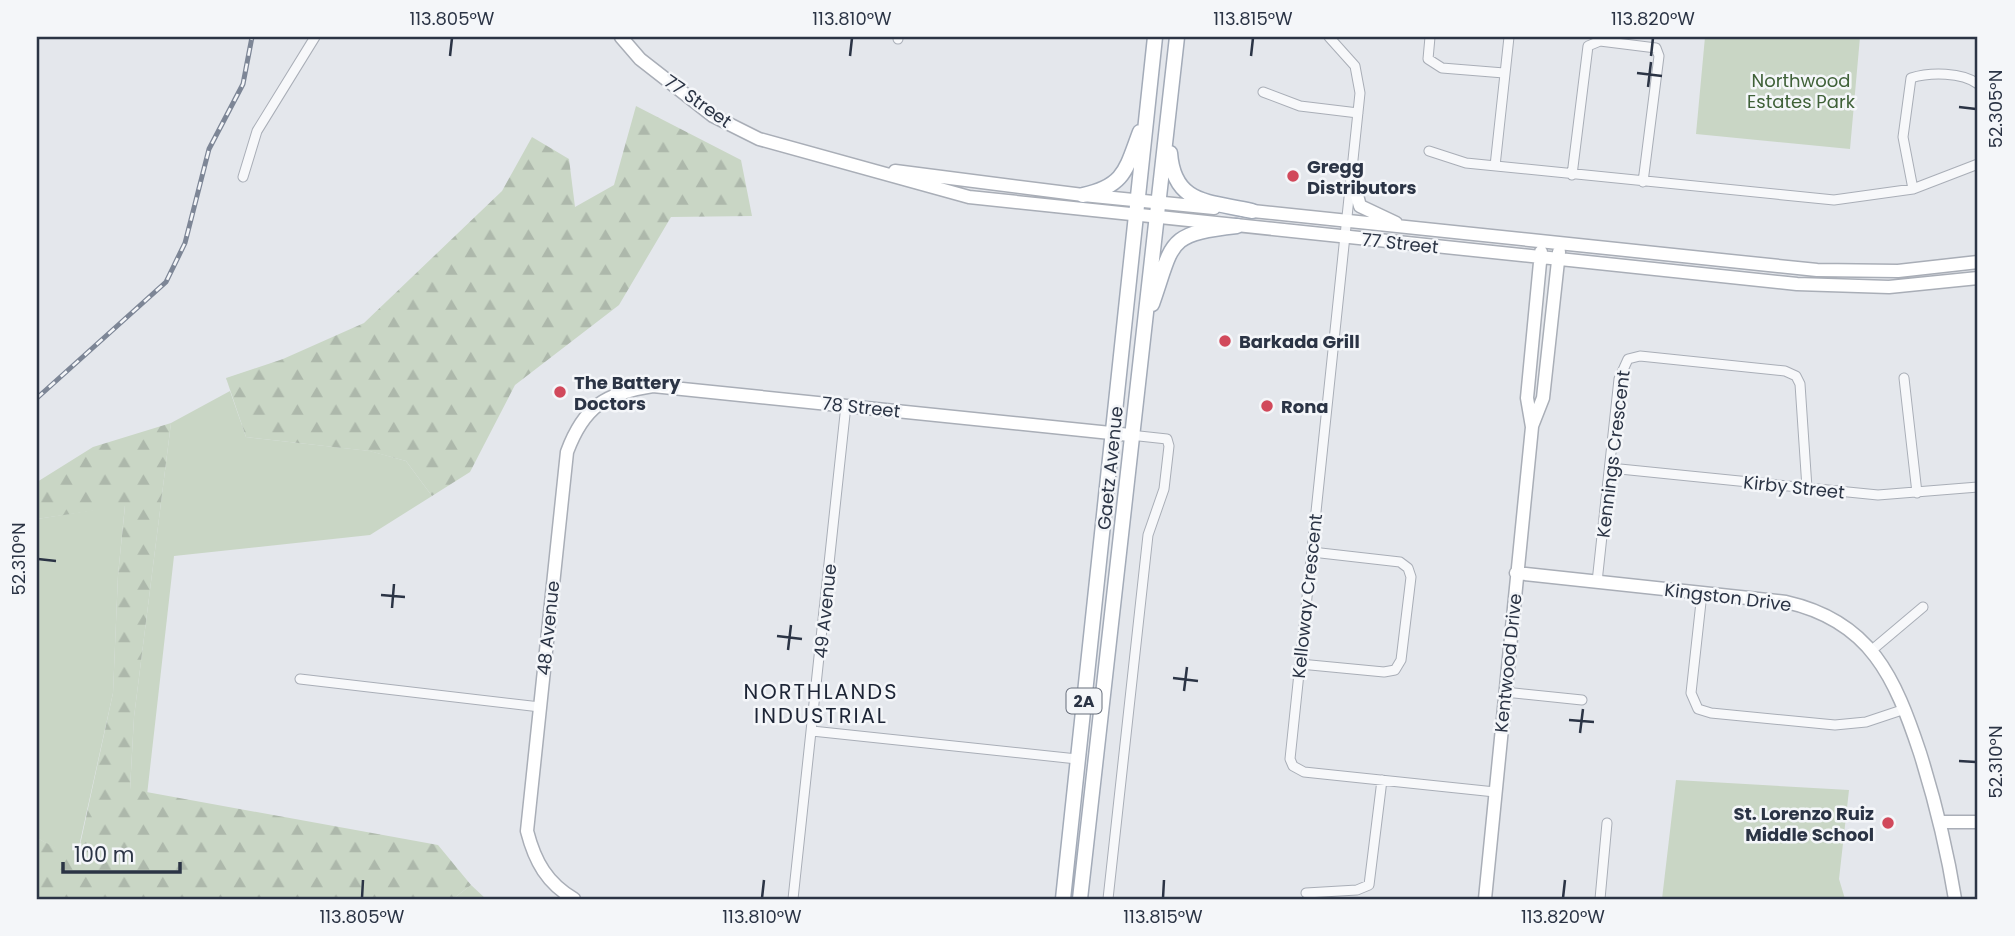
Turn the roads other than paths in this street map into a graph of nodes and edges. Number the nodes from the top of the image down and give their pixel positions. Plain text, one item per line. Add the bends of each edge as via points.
1 (315, 37) edge
2 (621, 37) edge
3 (1156, 37) edge
4 (1169, 37) edge
5 (1177, 37) edge
6 (1329, 37) edge
7 (1430, 37) edge
8 (1509, 37) edge
9 (1173, 64) junction
10 (1504, 73) junction
11 (1978, 83) edge
12 (1263, 92) dead end
13 (1148, 111) junction
14 (1358, 113) junction
15 (1167, 118) junction
16 (1429, 151) dead end
17 (826, 160) junction
18 (1978, 164) edge
19 (1495, 166) junction
20 (1572, 175) junction
21 (243, 177) dead end
22 (1352, 178) junction
23 (1643, 182) junction
24 (1913, 189) junction
25 (1083, 195) junction
26 (1146, 210) junction
27 (1252, 211) junction
28 (1346, 222) junction
29 (1237, 226) junction
30 (1409, 228) junction
31 (1344, 238) junction
32 (1542, 243) junction
33 (1559, 252) junction
34 (1541, 258) junction
35 (1978, 262) edge
36 (1978, 278) edge
37 (1142, 332) junction
38 (1903, 378) dead end
39 (596, 405) joint
40 (846, 405) junction
41 (1532, 427) junction
42 (1115, 433) junction
43 (1130, 435) junction
44 (1610, 468) junction
45 (1978, 487) edge
46 (1807, 488) junction
47 (1917, 493) junction
48 (1312, 552) junction
49 (1516, 573) junction
50 (1597, 582) junction
51 (1702, 593) junction
52 (1923, 607) dead end
53 (1872, 650) junction
54 (1300, 664) junction
55 (300, 679) dead end
56 (1505, 692) junction
57 (1582, 700) dead end
58 (540, 707) junction
59 (1905, 709) junction
60 (812, 731) junction
61 (1077, 759) junction
62 (1382, 780) junction
63 (1495, 792) junction
64 (1607, 822) dead end
65 (1940, 822) junction
66 (1978, 822) edge
67 (1306, 893) dead end
68 (574, 899) edge
69 (793, 899) edge
70 (1063, 899) edge
71 (1080, 899) edge
72 (1108, 899) edge
73 (1485, 899) edge
74 (1600, 899) edge
75 (1955, 899) edge

1 - 21 street via 257,131
2 - 17 main road, 77 Street via 639,59 713,116 759,139
3 - 13 main road, Gaetz Avenue / 2A
4 - 9 main road
5 - 9 main road, Gaetz Avenue / 2A
6 - 14 street, Kelloway Crescent via 1355,66
7 - 10 street via 1427,59 1442,68
8 - 10 street
9 - 15 main road, Gaetz Avenue / 2A
10 - 19 street
11 - 24 street via 1936,75 1911,78 1903,137
12 - 14 street via 1300,106
13 - 25 main road via 1120,179 1111,187
13 - 26 main road, Gaetz Avenue / 2A
14 - 22 street, Kelloway Crescent
15 - 26 main road, Gaetz Avenue / 2A
15 - 27 main road via 1176,184 1190,195
16 - 19 street via 1466,163
17 - 25 main road, 77 Street
17 - 26 main road, 77 Street via 969,197
18 - 24 street
19 - 20 street
20 - 23 street
20 - 23 street via 1588,46 1600,41 1657,48 1660,56
22 - 28 street, Kelloway Crescent
22 - 30 main road via 1364,209
23 - 24 street via 1834,200
25 - 26 main road, 77 Street
26 - 27 main road, 77 Street
26 - 29 main road, 77 Street
26 - 37 main road, Gaetz Avenue / 2A
26 - 42 main road, Gaetz Avenue / 2A
27 - 28 main road, 77 Street
28 - 30 main road, 77 Street
28 - 31 street, Kelloway Crescent
29 - 31 main road, 77 Street
29 - 37 main road via 1194,232 1179,240 1171,250
30 - 32 main road, 77 Street
31 - 34 main road, 77 Street
31 - 48 street, Kelloway Crescent
32 - 33 main road, 77 Street
32 - 34 main road, Kentwood Drive
33 - 34 main road, 77 Street
33 - 35 main road via 1606,254 1617,249 1816,270 1898,271
33 - 36 main road, 77 Street via 1843,286
33 - 41 main road, Kentwood Drive via 1543,398
34 - 41 main road, Kentwood Drive via 1528,398
37 - 43 main road, Gaetz Avenue / 2A
38 - 47 street
39 - 40 main road, 78 Street via 620,390 653,386
39 - 58 main road, 48 Avenue via 574,433 567,453
40 - 42 main road, 78 Street
40 - 60 street, 49 Avenue
41 - 49 main road, Kentwood Drive
42 - 43 main road, 78 Street
42 - 61 main road, Gaetz Avenue / 2A
43 - 71 main road, Gaetz Avenue / 2A
43 - 72 street, Gaetz Avenue via 1167,439 1169,446 1164,489 1148,535
44 - 46 street, Kirby Street
44 - 46 street, Kennings Crescent via 1620,370 1628,359 1640,356 1785,371 1796,376
44 - 50 street, Kennings Crescent
45 - 47 street, Kirby Street
46 - 47 street, Kirby Street via 1878,495
48 - 54 street, Kelloway Crescent
48 - 54 street via 1400,562 1411,578 1401,660 1395,670 1384,673
49 - 50 main road, Kingston Drive
49 - 56 main road, Kentwood Drive
50 - 51 main road, Kingston Drive
51 - 53 main road, Kingston Drive via 1803,606 1833,619
51 - 59 street via 1692,694 1698,709 1835,725 1866,722
52 - 53 street
53 - 59 main road, Kingston Drive
54 - 62 street, Kelloway Crescent via 1290,752 1293,766 1304,772
55 - 58 street
56 - 57 street
56 - 63 main road, Kentwood Drive
58 - 68 main road, 48 Avenue via 527,831 534,859 556,888
59 - 65 main road, Kingston Drive
60 - 61 street
60 - 69 street, 49 Avenue
61 - 70 main road, Gaetz Avenue / 2A
62 - 63 street, Kelloway Crescent
62 - 67 street via 1369,885
63 - 73 main road, Kentwood Drive
64 - 74 street
65 - 66 main road
65 - 75 main road, Kingston Drive

